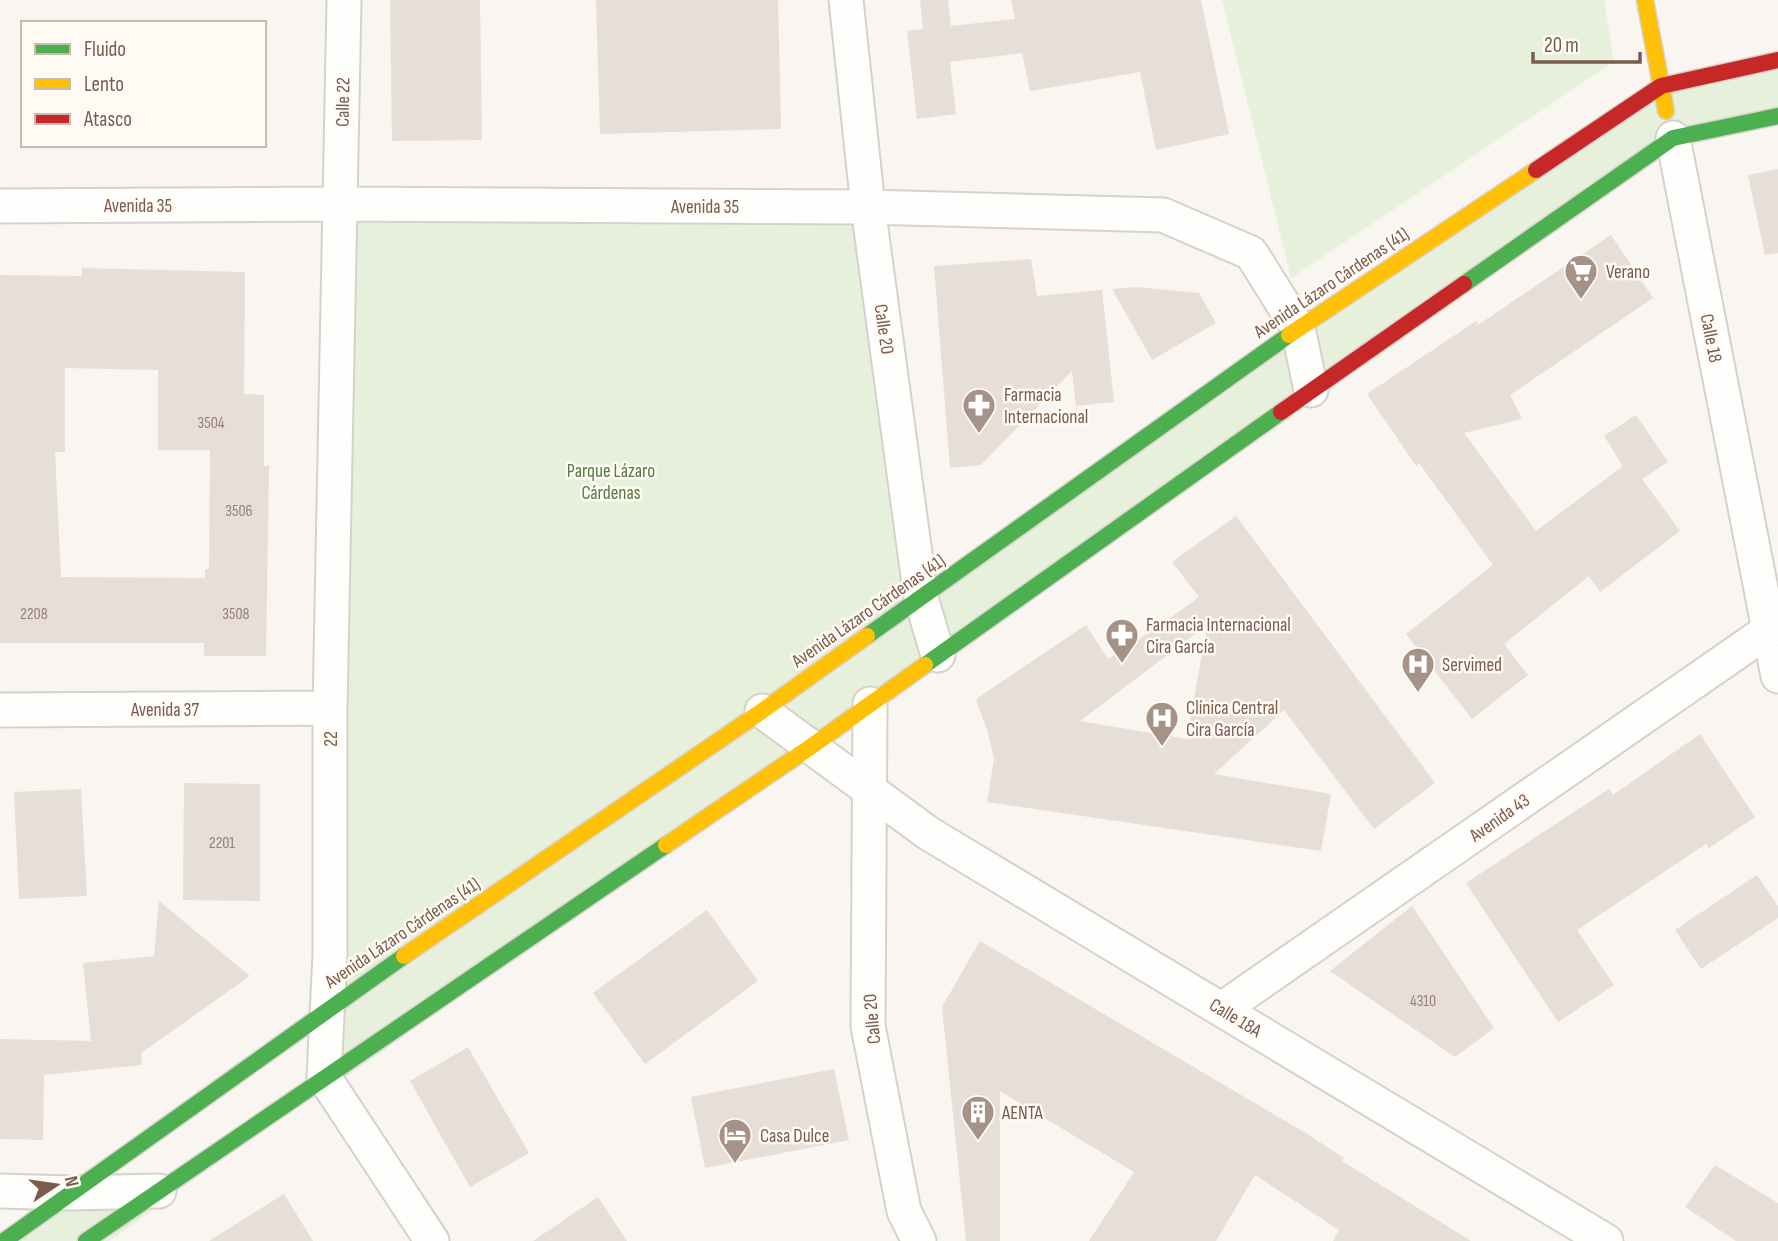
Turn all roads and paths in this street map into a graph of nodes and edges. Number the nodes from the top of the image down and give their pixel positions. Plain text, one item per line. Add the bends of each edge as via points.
1 (344, 0) edge
2 (846, 0) edge
3 (1645, 0) edge
4 (1778, 60) edge
5 (1661, 86) junction
6 (1778, 116) edge
7 (1673, 138) junction
8 (341, 204) junction
9 (0, 206) edge
10 (868, 207) junction
11 (1298, 328) junction
12 (1311, 390) junction
13 (921, 598) junction
14 (1774, 629) edge
15 (938, 655) junction
16 (1778, 676) edge
17 (870, 704) junction
18 (330, 708) junction
19 (0, 710) edge
20 (762, 712) junction
21 (809, 748) junction
22 (868, 791) junction
23 (327, 1009) junction
24 (1222, 1009) junction
25 (324, 1077) junction
26 (0, 1191) edge
27 (159, 1191) junction
28 (70, 1193) junction
29 (4, 1241) edge
30 (86, 1241) edge
31 (432, 1241) edge
32 (919, 1241) edge
33 (1606, 1241) edge

1 - 8 street, Calle 22
2 - 10 street, Calle 20
3 - 5 main road, Calle 18
4 - 5 main road, Avenida Lázaro Cárdenas (41)
5 - 7 main road, Calle 18
5 - 11 main road, Avenida Lázaro Cárdenas (41)
6 - 7 main road
7 - 12 main road
7 - 14 street, Calle 18
8 - 9 street, Avenida 35
8 - 10 street, Avenida 35
8 - 18 street, 22
10 - 11 street, Avenida 35 via 1163,215 1251,253
10 - 13 street, Calle 20
11 - 12 street, Avenida 35
11 - 13 main road, Avenida Lázaro Cárdenas (41)
12 - 15 main road
13 - 15 street, Calle 20
13 - 20 main road, Avenida Lázaro Cárdenas (41)
14 - 16 street, Calle 18
14 - 24 street, Avenida 43
15 - 17 main road
17 - 21 main road
17 - 22 street, Calle 20
18 - 19 street, Avenida 37
18 - 23 street, 22
20 - 21 street
20 - 23 main road, Avenida Lázaro Cárdenas (41)
21 - 22 street
21 - 25 main road
22 - 24 street, Calle 18A
22 - 32 street, Calle 20 via 868,1026 904,1211
23 - 25 street, 22
23 - 28 main road, Avenida Lázaro Cárdenas (41)
24 - 33 street, Calle 18A
25 - 27 main road
25 - 31 street
26 - 28 street
27 - 28 street
27 - 30 main road
28 - 29 main road, Avenida Lázaro Cárdenas (41)

